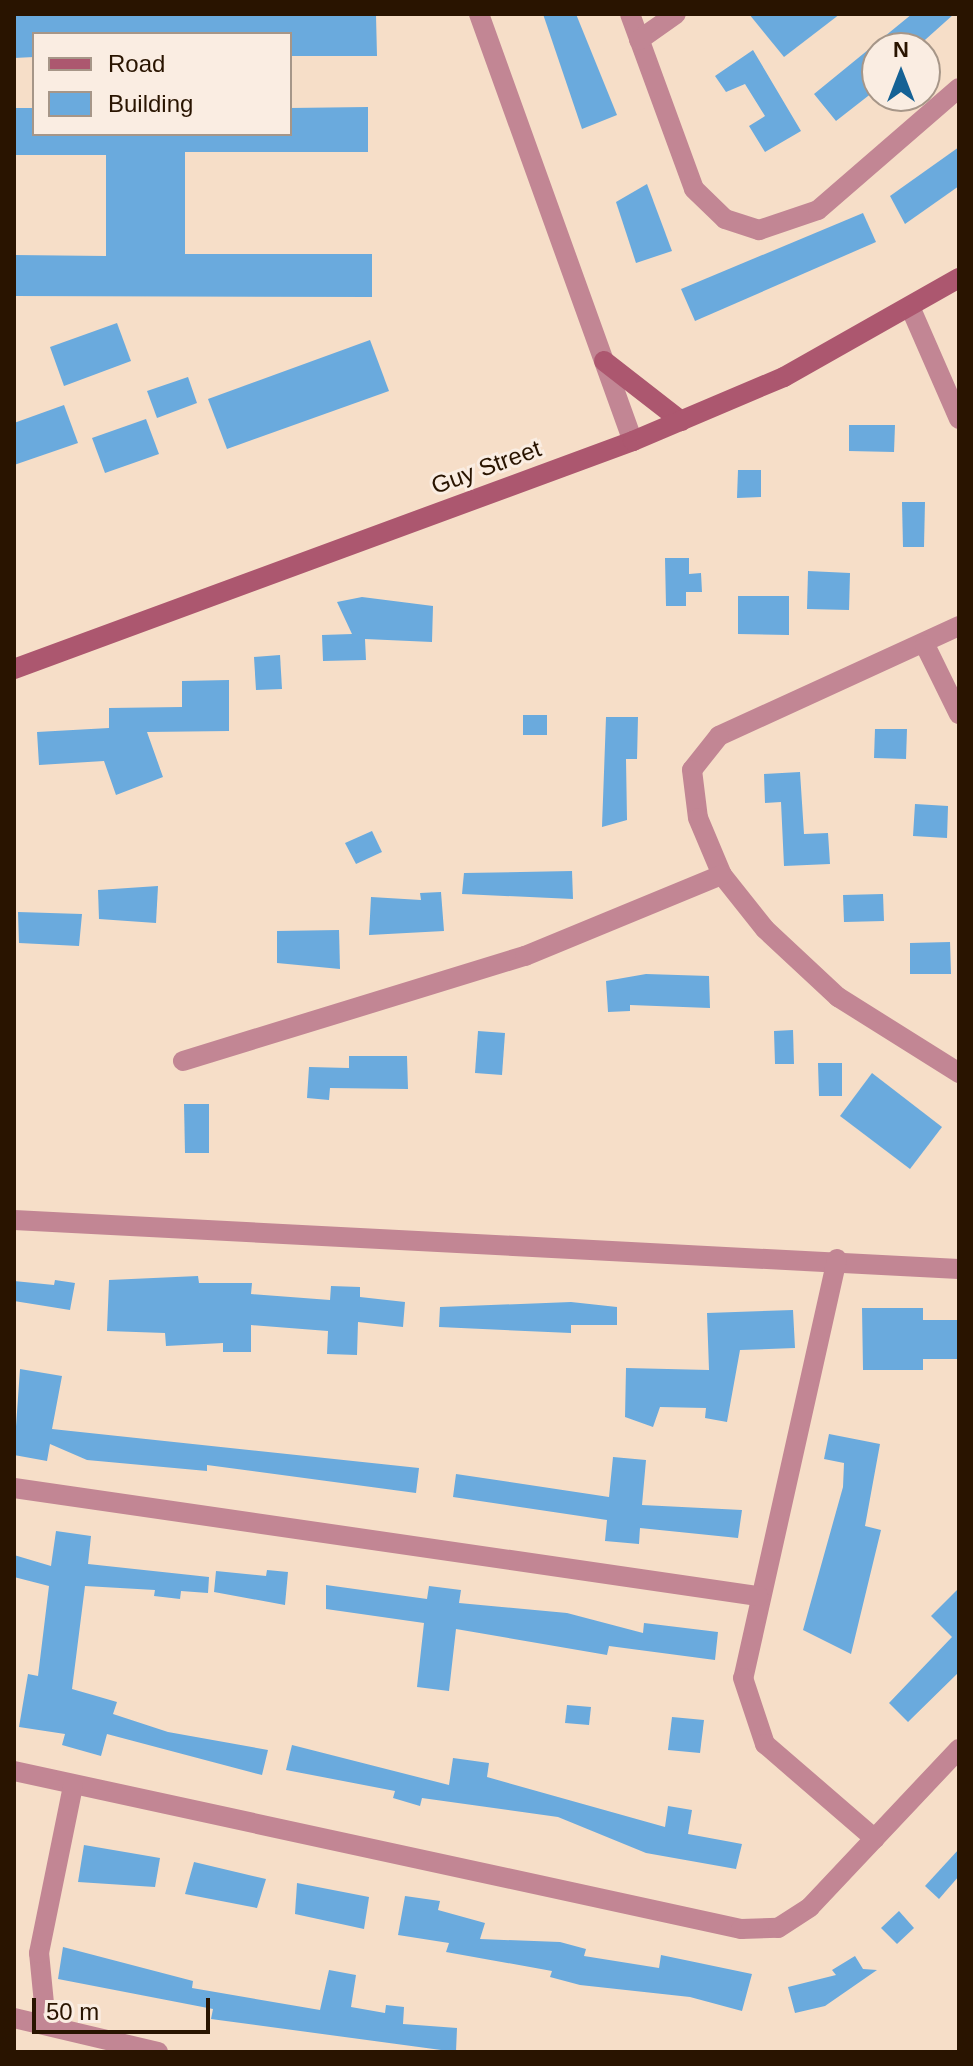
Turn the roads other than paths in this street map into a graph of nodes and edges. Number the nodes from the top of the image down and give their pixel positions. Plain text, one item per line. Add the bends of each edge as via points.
1 (479, 14) edge
2 (630, 14) edge
3 (676, 14) edge
4 (639, 40) junction
5 (959, 88) edge
6 (959, 278) edge
7 (911, 309) junction
8 (604, 361) junction
9 (959, 419) edge
10 (681, 421) junction
11 (633, 441) junction
12 (959, 626) edge
13 (925, 645) junction
14 (14, 669) edge
15 (959, 714) edge
16 (722, 875) junction
17 (183, 1061) dead end
18 (959, 1073) edge
19 (14, 1220) edge
20 (837, 1259) junction
21 (959, 1269) edge
22 (14, 1488) edge
23 (758, 1596) junction
24 (959, 1749) edge
25 (14, 1771) edge
26 (73, 1786) junction
27 (875, 1839) junction
28 (14, 2018) edge
29 (46, 2024) junction
30 (158, 2052) edge

1 - 8 street
2 - 4 street
3 - 4 street
4 - 5 street via 694,189 725,219 759,230 818,210
6 - 7 street, Guy Street
7 - 9 street
7 - 10 street, Guy Street
8 - 10 street
8 - 11 street
10 - 11 street, Guy Street
11 - 14 street, Guy Street
12 - 13 street
13 - 15 street
13 - 16 street via 702,749 692,792
16 - 17 street via 525,956
16 - 18 street via 765,929 838,997
19 - 20 street
20 - 21 street
20 - 23 street
22 - 23 street
23 - 27 street via 743,1678 765,1744
24 - 27 street
25 - 26 street
26 - 27 street via 741,1929 778,1928 810,1907
26 - 29 street via 39,1953
28 - 29 street
29 - 30 street

